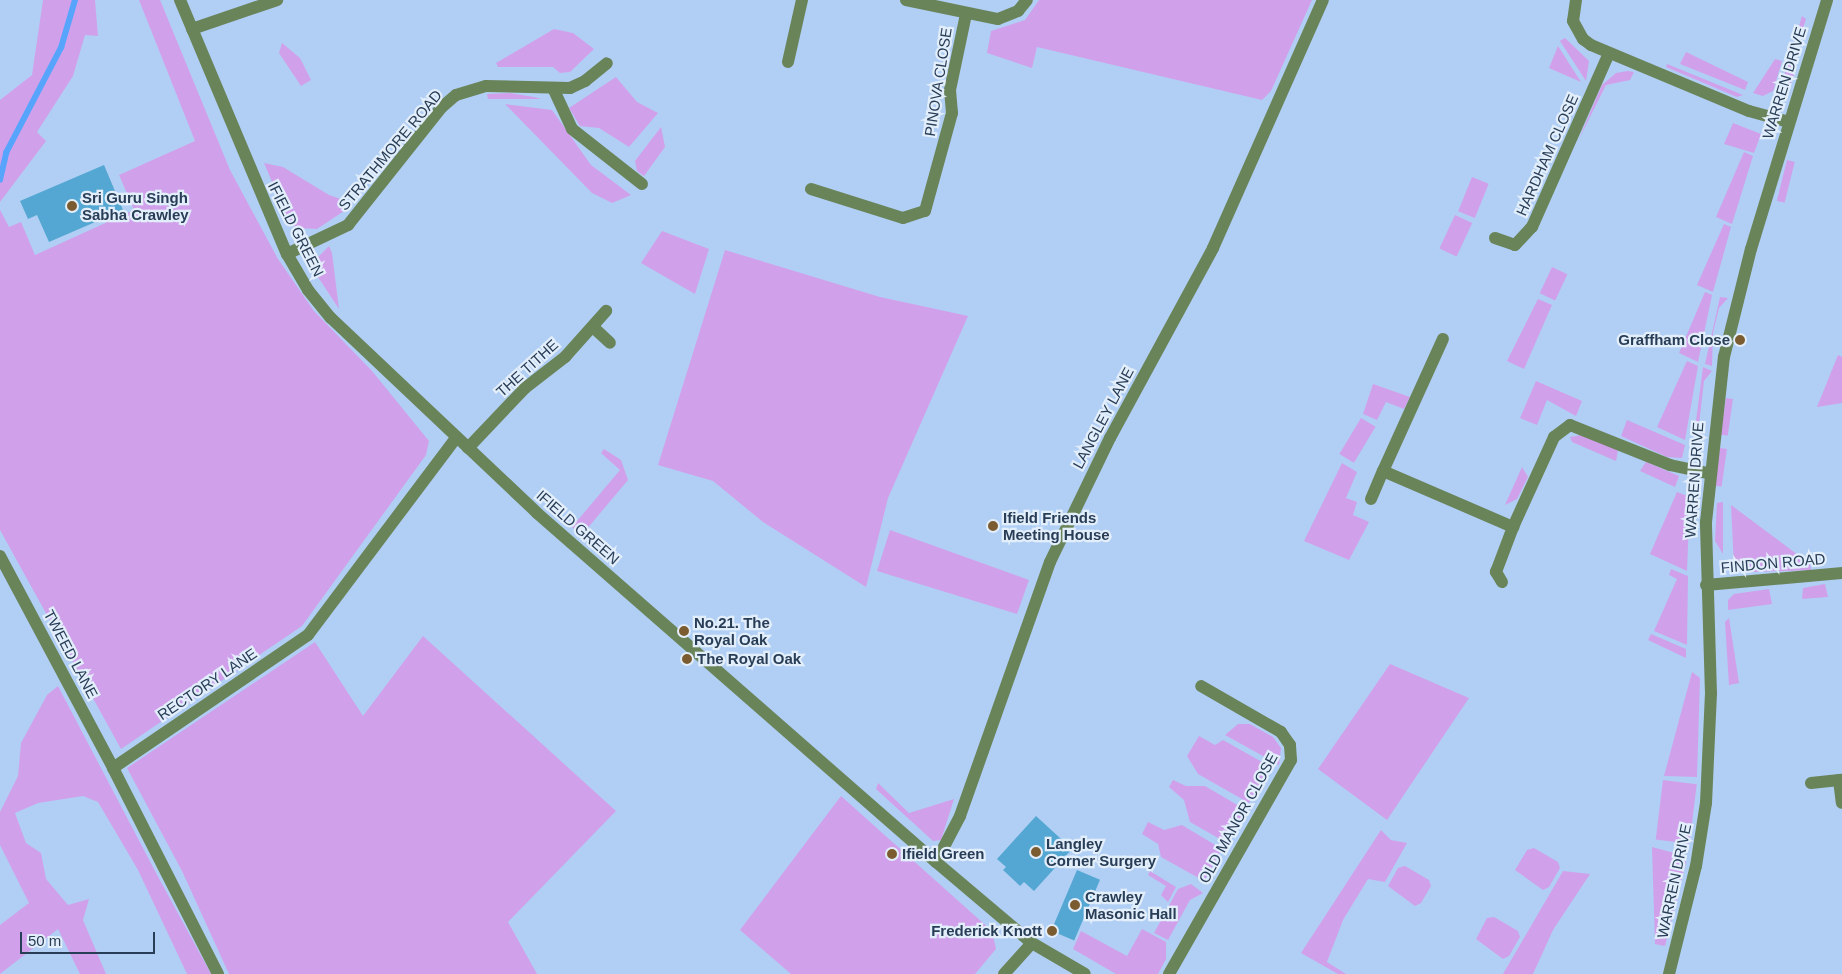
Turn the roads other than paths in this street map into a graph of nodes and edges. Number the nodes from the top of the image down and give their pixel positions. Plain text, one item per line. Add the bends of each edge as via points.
1 (180, 0) edge
2 (277, 0) edge
3 (802, 0) edge
4 (906, 0) edge
5 (1028, 0) edge
6 (1323, 0) edge
7 (1576, 0) edge
8 (1827, 0) edge
9 (966, 14) junction
10 (192, 29) junction
11 (1610, 53) junction
12 (788, 62) dead end
13 (608, 63) dead end
14 (552, 88) junction
15 (1789, 122) junction
16 (642, 184) dead end
17 (812, 189) dead end
18 (1495, 238) dead end
19 (287, 254) junction
20 (606, 311) dead end
21 (593, 327) junction
22 (1443, 339) dead end
23 (610, 343) dead end
24 (456, 438) junction
25 (468, 448) junction
26 (1383, 471) junction
27 (1709, 473) junction
28 (1371, 499) dead end
29 (1513, 527) junction
30 (0, 556) edge
31 (1842, 573) edge
32 (1502, 582) dead end
33 (1706, 586) junction
34 (1201, 686) dead end
35 (113, 768) junction
36 (1840, 780) edge
37 (1812, 783) dead end
38 (1842, 803) edge
39 (936, 862) junction
40 (1032, 943) junction
41 (218, 974) edge
42 (1004, 974) edge
43 (1085, 974) edge
44 (1169, 974) edge
45 (1669, 974) edge

1 - 10 street, IFIELD GREEN
2 - 10 street
3 - 12 street
4 - 9 street
5 - 9 street via 1009,17 984,18
6 - 39 street, LANGLEY LANE via 1212,248 1097,464 1050,562 960,816
7 - 11 street via 1573,11 1577,32 1591,45
8 - 15 street, WARREN DRIVE
9 - 17 street, PINOVA CLOSE via 950,90 952,113 926,211 903,218
10 - 19 street, IFIELD GREEN
11 - 15 street via 1749,111
11 - 18 street, HARDHAM CLOSE via 1532,227 1515,245
13 - 14 street, STRATHMORE ROAD via 578,85
14 - 16 street via 572,129
14 - 19 street, STRATHMORE ROAD via 486,86 456,95 348,225
15 - 27 street, WARREN DRIVE via 1730,326
19 - 24 street, IFIELD GREEN via 308,290 332,318
20 - 21 street, THE TITHE
21 - 23 street
21 - 25 street, THE TITHE via 565,357 525,388
22 - 26 street
24 - 25 street, IFIELD GREEN
24 - 35 street, RECTORY LANE via 308,634
25 - 39 street, IFIELD GREEN
26 - 28 street
26 - 29 street
27 - 29 street via 1670,466 1570,425 1554,437
27 - 33 street, WARREN DRIVE
29 - 32 street via 1496,572
30 - 35 street, TWEED LANE
31 - 33 street, FINDON ROAD
33 - 45 street, WARREN DRIVE via 1711,703 1706,803 1696,866
34 - 44 street, OLD MANOR CLOSE via 1281,732 1290,745 1291,760
35 - 41 street
36 - 37 street
36 - 38 street
39 - 40 street, IFIELD GREEN
40 - 42 street
40 - 43 street, IFIELD GREEN

